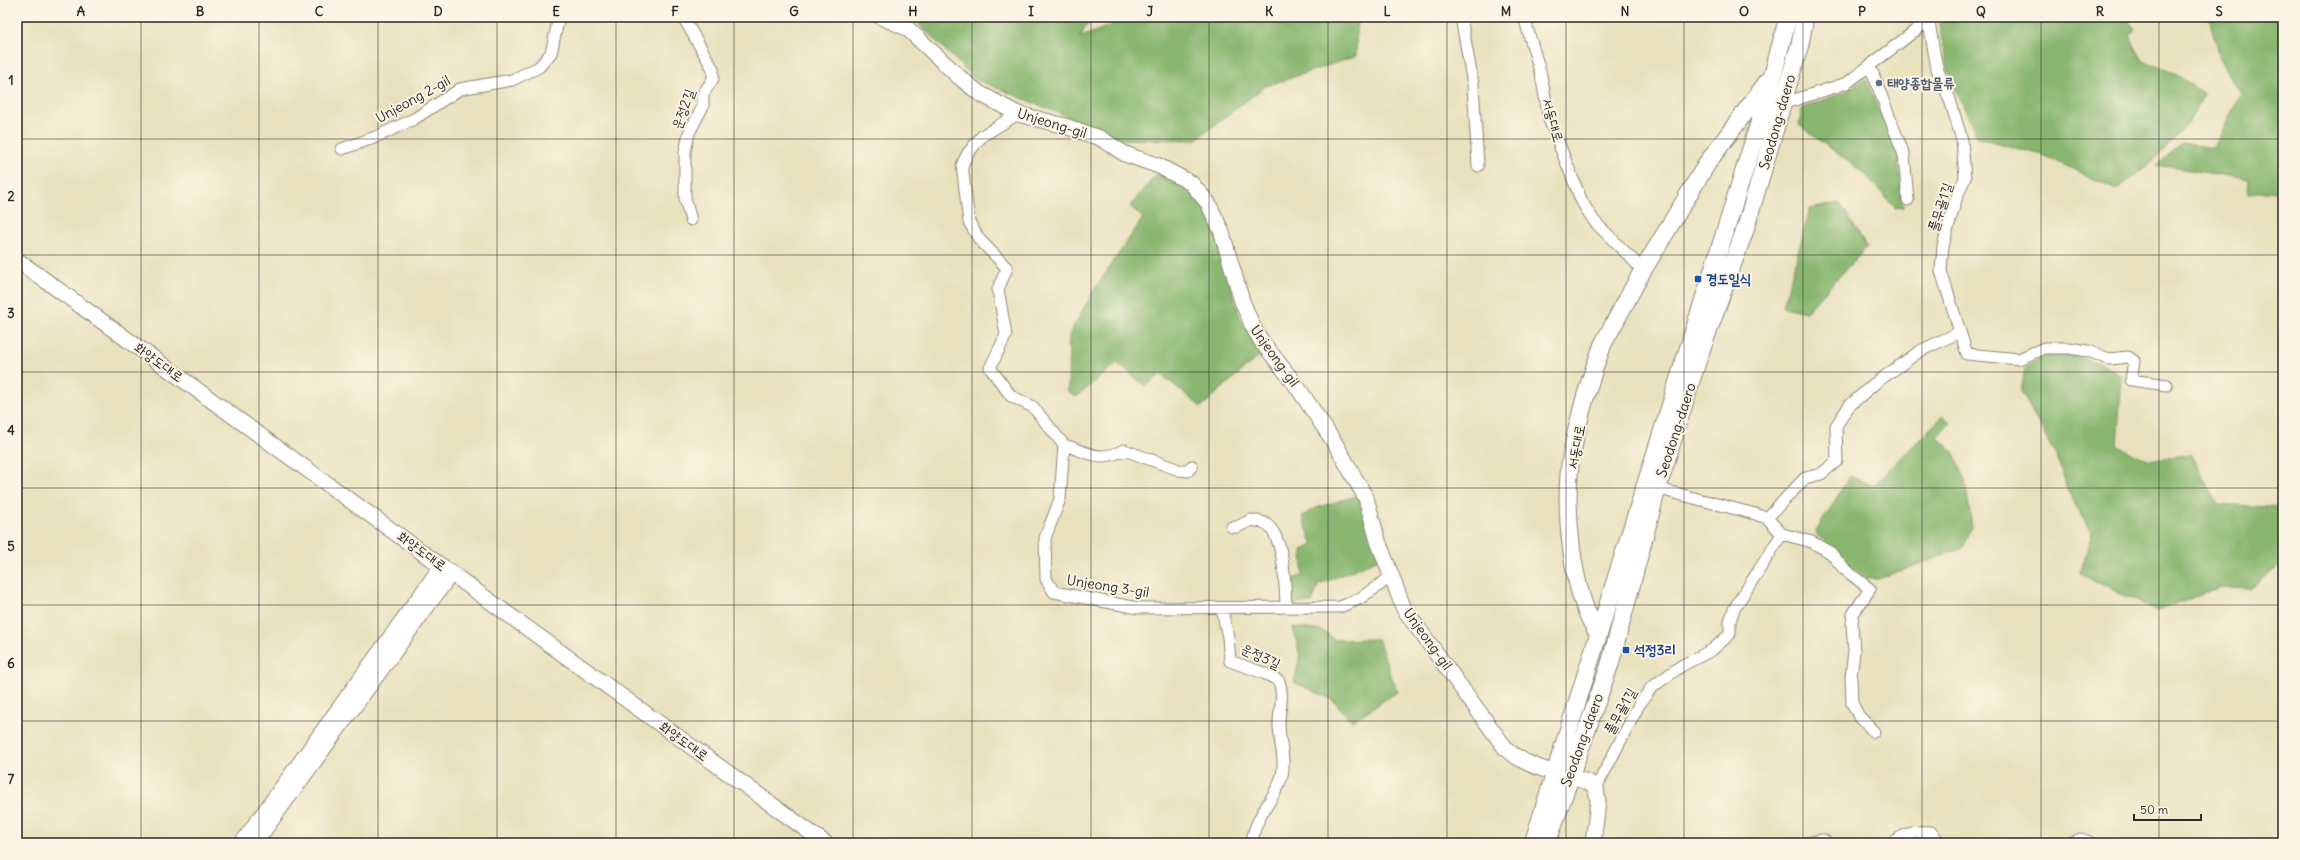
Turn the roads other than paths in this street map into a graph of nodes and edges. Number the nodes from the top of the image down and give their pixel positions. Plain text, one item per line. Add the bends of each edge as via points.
1 (559, 17) edge
2 (683, 17) edge
3 (880, 17) edge
4 (1461, 17) edge
5 (1524, 17) edge
6 (1788, 17) edge
7 (1805, 17) edge
8 (1930, 18) edge
9 (1870, 66) junction
10 (1774, 73) junction
11 (1782, 104) junction
12 (1018, 114) junction
13 (342, 148) dead end
14 (1478, 166) dead end
15 (1908, 200) dead end
16 (691, 220) dead end
17 (17, 260) edge
18 (17, 269) edge
19 (1643, 270) junction
20 (1960, 332) junction
21 (2168, 385) dead end
22 (1064, 445) junction
23 (1192, 466) dead end
24 (1651, 487) junction
25 (1767, 518) junction
26 (1232, 526) dead end
27 (1782, 534) junction
28 (444, 573) junction
29 (1391, 577) junction
30 (1286, 606) junction
31 (1222, 609) junction
32 (1598, 633) junction
33 (1874, 732) dead end
34 (1562, 774) junction
35 (290, 784) junction
36 (1596, 788) junction
37 (242, 843) edge
38 (254, 843) edge
39 (814, 843) edge
40 (826, 843) edge
41 (1252, 843) edge
42 (1533, 843) edge
43 (1547, 843) edge
44 (1594, 843) edge
45 (1807, 843) edge
46 (1828, 843) edge
47 (1893, 843) edge
48 (1940, 843) edge
49 (2069, 843) edge
50 (2092, 843) edge

1 - 13 street, Unjeong 2-gil via 551,53 539,67 512,80 460,89 414,119 376,137
2 - 16 street, 운정2길 via 713,69 713,79 703,94 703,106 689,133 685,152 685,199
3 - 12 street, Unjeong-gil via 907,28 959,77 980,93
4 - 14 street via 1473,84
5 - 19 street, 서동대로 via 1542,75 1549,118 1582,202 1594,221
6 - 10 main road, Seodong-daero
7 - 11 main road, Seodong-daero
8 - 9 street, 풀무골1길
8 - 20 street, 풀무골1길 via 1936,69 1950,100 1962,140 1965,178 1956,199 1943,246 1941,271
9 - 11 street, 풀무골1길 via 1847,83
9 - 15 street via 1904,155
10 - 19 main road, 서동대로 via 1708,162
10 - 24 main road, Seodong-daero via 1665,426
11 - 24 main road, Seodong-daero via 1745,230
12 - 22 street via 982,136 962,165 969,222 978,239 1007,268 998,289 1006,334 990,368 1011,396 1033,407
12 - 29 street, Unjeong-gil via 1100,138 1126,154 1159,166 1191,183 1208,203 1221,230 1242,301 1253,327 1336,445 1366,498
17 - 28 street, 화양도대로
18 - 28 street, 화양도대로
19 - 32 main road, 서동대로 via 1603,344 1572,453 1570,500 1573,562 1582,602 1588,619
20 - 21 street, 풀무골1길 via 1968,354 2019,359 2044,348 2088,351 2109,359 2128,357 2134,361 2131,380
20 - 25 street via 1920,351 1874,384 1849,406 1836,426 1837,461 1821,474 1805,478
22 - 23 street via 1101,457 1110,457 1124,450 1179,470 1188,471
22 - 31 street, Unjeong 3-gil via 1060,499 1045,538 1046,579 1054,592 1138,608
24 - 25 street
24 - 32 main road, Seodong-daero
24 - 34 main road, Seodong-daero via 1610,664
25 - 27 street
26 - 30 street via 1237,528 1251,520 1266,523 1274,532 1283,561
27 - 33 street via 1812,542 1830,553 1844,569 1870,589 1854,614 1851,677 1852,703 1858,715
27 - 36 street, 풀무골1길 via 1734,609 1730,621 1730,634 1712,650 1681,666 1651,688 1639,704
28 - 35 street
28 - 39 street, 화양도대로
28 - 40 street, 화양도대로
29 - 30 street, Unjeong 3-gil via 1359,599 1340,608
29 - 34 street, Unjeong-gil via 1404,609 1506,749 1529,765
30 - 31 street, Unjeong 3-gil
31 - 41 street, 운정3길 via 1230,661 1279,681 1282,691 1279,737 1284,753 1280,780 1253,831
32 - 34 main road, Seodong-daero
34 - 36 street, Unjeong-gil via 1588,782
34 - 42 main road, Seodong-daero
34 - 43 main road, Seodong-daero
35 - 37 street
35 - 38 street
36 - 44 street via 1598,802
45 - 46 street via 1823,840
47 - 48 street via 1899,838 1919,831 1930,832
49 - 50 street via 2081,839

